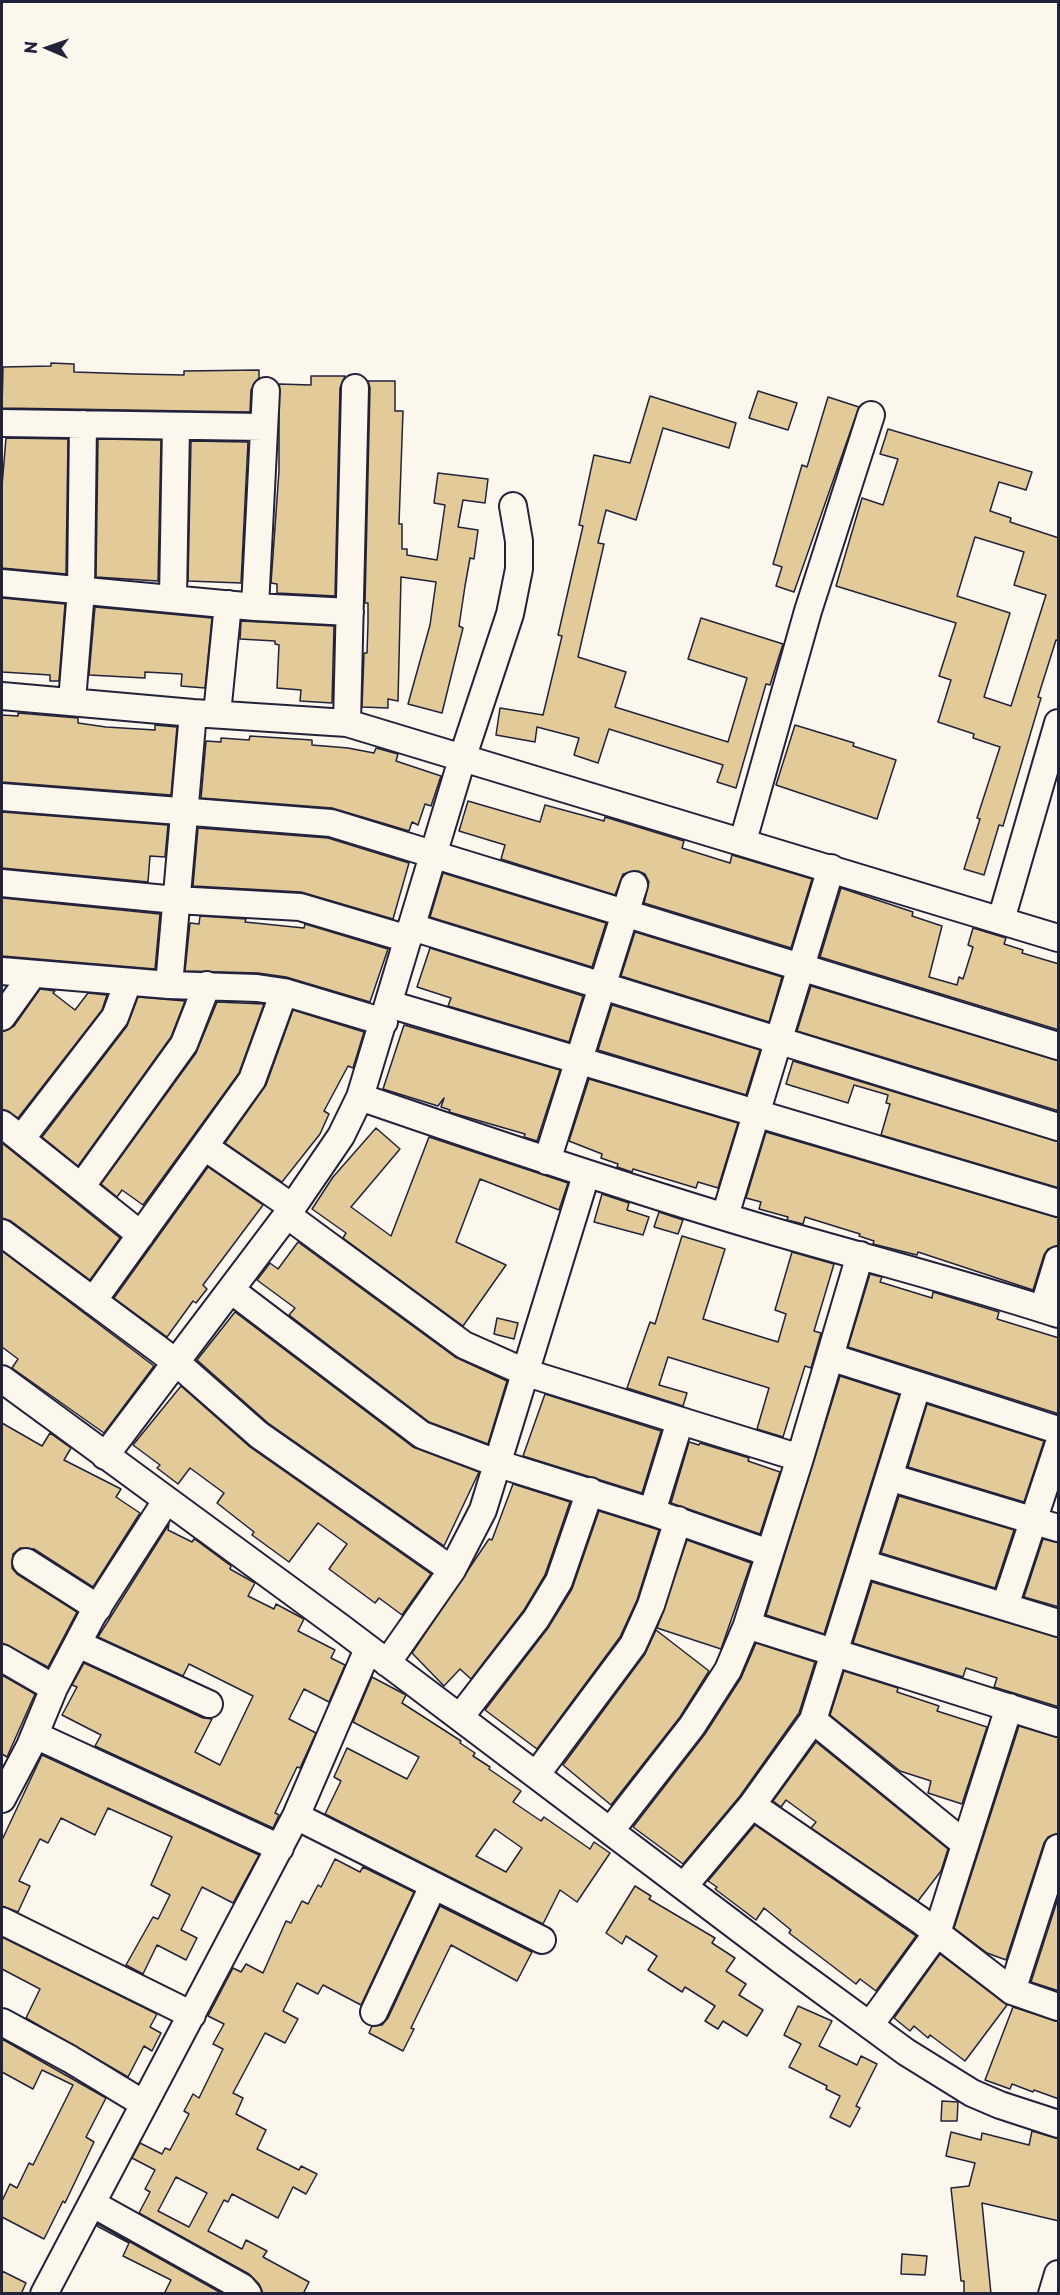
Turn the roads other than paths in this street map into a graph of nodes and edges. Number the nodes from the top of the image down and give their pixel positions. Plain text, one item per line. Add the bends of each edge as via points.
1 (355, 388) dead end
2 (266, 391) dead end
3 (871, 415) dead end
4 (2, 423) edge
5 (83, 424) junction
6 (176, 426) junction
7 (263, 427) junction
8 (513, 506) dead end
9 (2, 583) edge
10 (81, 590) junction
11 (173, 598) junction
12 (228, 604) junction
13 (255, 607) junction
14 (350, 612) junction
15 (2, 696) edge
16 (72, 701) junction
17 (205, 714) junction
18 (347, 723) junction
19 (1059, 723) edge
20 (463, 756) junction
21 (2, 797) edge
22 (184, 813) junction
23 (743, 841) junction
24 (434, 854) junction
25 (831, 868) junction
26 (2, 883) edge
27 (634, 885) dead end
28 (176, 900) junction
29 (624, 914) junction
30 (1001, 920) junction
31 (410, 933) junction
32 (1059, 938) edge
33 (802, 968) junction
34 (2, 970) edge
35 (33, 974) junction
36 (128, 982) junction
37 (169, 985) junction
38 (207, 985) junction
39 (603, 986) junction
40 (284, 992) junction
41 (386, 1013) junction
42 (2, 1017) edge
43 (780, 1039) junction
44 (1059, 1046) edge
45 (580, 1060) junction
46 (360, 1097) junction
47 (757, 1114) junction
48 (1059, 1128) edge
49 (11, 1132) edge
50 (205, 1147) junction
51 (547, 1161) junction
52 (586, 1174) junction
53 (81, 1187) junction
54 (1059, 1203) edge
55 (290, 1211) junction
56 (725, 1216) junction
57 (2, 1233) edge
58 (141, 1235) junction
59 (860, 1255) junction
60 (1059, 1260) edge
61 (231, 1290) junction
62 (93, 1301) junction
63 (1051, 1311) edge
64 (830, 1357) junction
65 (177, 1363) junction
66 (527, 1372) junction
67 (2, 1378) edge
68 (917, 1387) junction
69 (680, 1421) junction
70 (1059, 1430) edge
71 (1059, 1446) edge
72 (105, 1456) junction
73 (800, 1458) junction
74 (499, 1464) junction
75 (889, 1477) junction
76 (590, 1491) junction
77 (166, 1501) junction
78 (652, 1512) junction
79 (678, 1520) junction
80 (1034, 1520) junction
81 (1059, 1528) edge
82 (769, 1553) junction
83 (26, 1562) dead end
84 (862, 1563) junction
85 (452, 1570) junction
86 (1005, 1606) junction
87 (98, 1608) junction
88 (1059, 1623) edge
89 (747, 1625) junction
90 (78, 1644) junction
91 (834, 1653) junction
92 (377, 1656) junction
93 (2, 1658) edge
94 (54, 1688) junction
95 (209, 1704) dead end
96 (1009, 1707) junction
97 (460, 1717) junction
98 (813, 1720) junction
99 (1059, 1723) edge
100 (35, 1735) junction
101 (536, 1775) junction
102 (2, 1799) edge
103 (752, 1805) junction
104 (296, 1816) junction
105 (611, 1830) junction
106 (965, 1844) junction
107 (280, 1848) junction
108 (1059, 1848) edge
109 (1053, 1881) edge
110 (433, 1886) junction
111 (684, 1886) junction
112 (2, 1921) edge
113 (937, 1933) junction
114 (542, 1940) dead end
115 (1012, 1991) junction
116 (1059, 2007) edge
117 (374, 2012) dead end
118 (192, 2015) junction
119 (2, 2022) edge
120 (870, 2025) junction
121 (144, 2104) junction
122 (1059, 2124) edge
123 (93, 2204) junction
124 (1059, 2274) edge
125 (45, 2294) edge
126 (248, 2294) edge
127 (1052, 2294) edge

1 - 14 street
2 - 7 street
3 - 23 street via 808,611
4 - 5 street
5 - 6 street
5 - 10 street
6 - 7 street
6 - 11 street
7 - 13 street
8 - 20 street via 519,542 517,580 503,636
9 - 10 street
10 - 11 street
10 - 16 street
11 - 12 street
12 - 13 street
12 - 17 street
13 - 14 street
14 - 18 street
15 - 16 street
16 - 17 street
17 - 18 street
17 - 22 street
18 - 20 street
19 - 30 street
20 - 23 street
20 - 24 street
21 - 22 street
22 - 24 street via 331,823
22 - 28 street
23 - 25 street
24 - 29 street
24 - 31 street
25 - 30 street
25 - 33 street
26 - 28 street
27 - 29 street
28 - 31 street via 300,907
28 - 37 street
29 - 33 street
29 - 39 street
30 - 32 street
31 - 39 street
31 - 41 street
33 - 43 street
33 - 44 street
34 - 35 street
35 - 36 street
35 - 42 street
36 - 37 street
36 - 49 street via 115,1017
37 - 38 street
38 - 40 street
38 - 53 street via 184,1044
39 - 43 street
39 - 45 street
40 - 41 street
40 - 50 street via 252,1080
41 - 45 street
41 - 46 street
43 - 47 street
43 - 48 street
45 - 47 street
45 - 51 street
46 - 51 street
46 - 55 street via 341,1136
47 - 54 street
47 - 56 street
49 - 53 street
50 - 55 street
50 - 58 street
51 - 52 street
52 - 56 street
52 - 66 street
53 - 58 street
55 - 61 street
55 - 66 street via 464,1345
56 - 59 street
57 - 62 street
58 - 62 street
59 - 63 street
59 - 64 street
60 - 63 street
61 - 65 street
61 - 74 street via 422,1435
62 - 65 street
64 - 68 street
64 - 73 street
65 - 72 street
65 - 85 street via 259,1435
66 - 69 street
66 - 74 street
67 - 72 street
68 - 70 street
68 - 75 street
69 - 73 street
69 - 78 street
71 - 80 street
72 - 77 street
73 - 82 street
74 - 76 street
74 - 85 street via 483,1510
75 - 80 street
75 - 84 street
76 - 78 street
76 - 97 street via 559,1581 536,1619
77 - 87 street
77 - 92 street
78 - 79 street
79 - 82 street
79 - 101 street via 651,1605 633,1645
80 - 81 street
80 - 86 street
82 - 89 street
83 - 87 street
84 - 86 street
84 - 91 street
85 - 92 street
86 - 88 street
87 - 90 street
89 - 91 street
89 - 105 street via 710,1700
90 - 94 street
90 - 95 street
91 - 96 street
91 - 98 street
92 - 97 street
92 - 104 street
93 - 94 street
94 - 100 street
96 - 99 street
96 - 106 street
97 - 101 street
98 - 103 street
98 - 106 street
100 - 102 street
100 - 107 street
101 - 105 street
103 - 111 street
103 - 113 street
104 - 107 street
104 - 110 street
105 - 111 street
106 - 113 street
107 - 118 street
108 - 109 street
109 - 115 street
110 - 114 street
110 - 117 street
111 - 120 street
112 - 118 street
113 - 115 street
113 - 120 street
115 - 116 street
118 - 121 street
119 - 121 street
120 - 122 street via 972,2093
121 - 123 street
123 - 125 street
123 - 126 street via 242,2287
124 - 127 street

